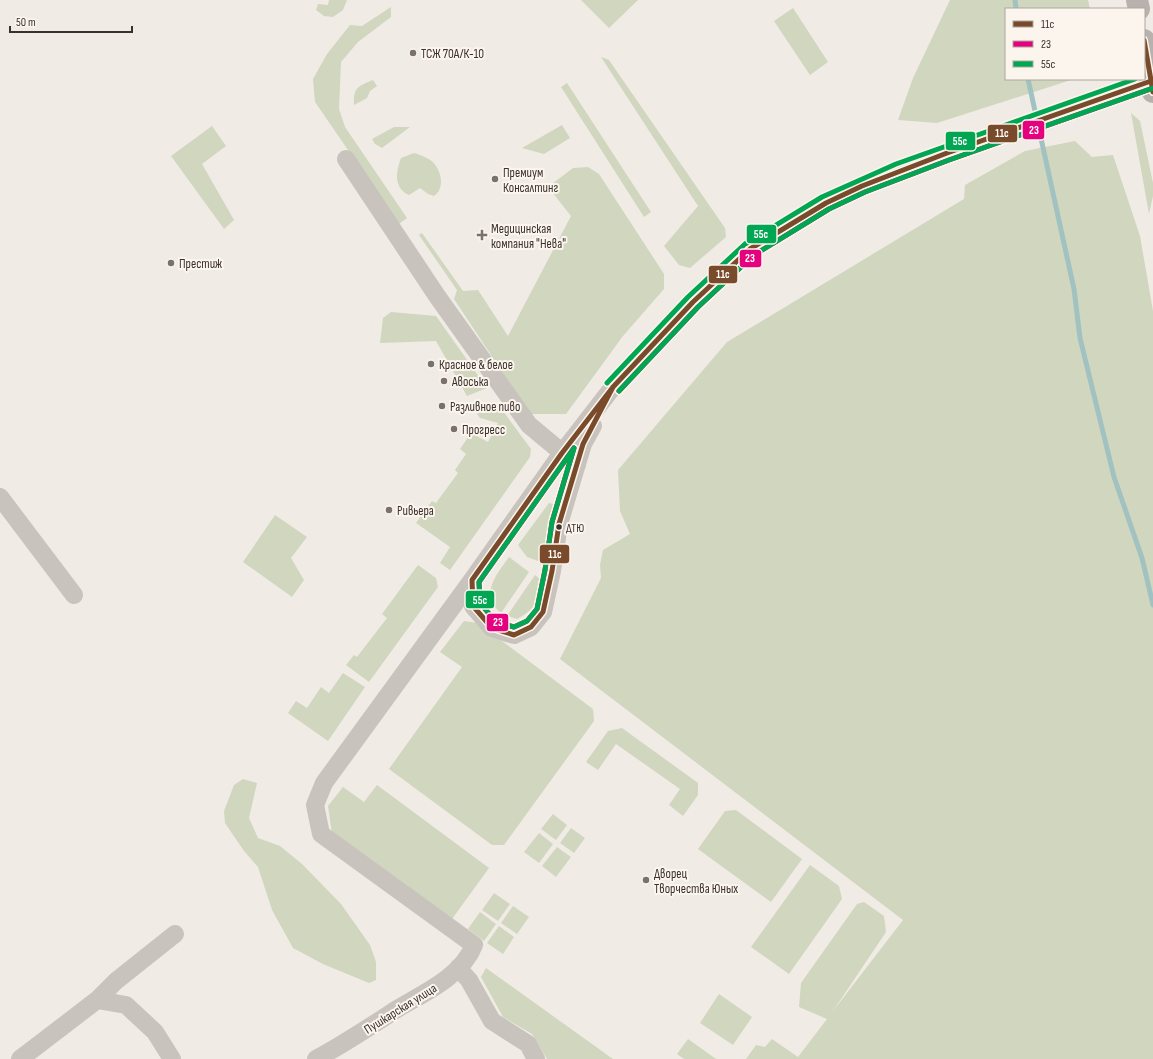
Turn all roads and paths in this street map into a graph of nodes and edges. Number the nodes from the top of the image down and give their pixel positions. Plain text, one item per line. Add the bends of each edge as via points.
1 (1145, 46) edge
2 (1152, 86) edge
3 (346, 159) dead end
4 (613, 387) junction
5 (562, 453) junction
6 (577, 465) junction
7 (0, 497) edge
8 (472, 580) junction
9 (74, 595) dead end
10 (175, 934) dead end
11 (458, 968) junction
12 (97, 1000) junction
13 (20, 1059) edge
14 (172, 1059) edge
15 (316, 1059) edge
16 (536, 1059) edge

1 - 2 main road
2 - 4 street via 1118,92 947,153 826,203 750,249 693,302
3 - 5 street via 437,296 529,425
4 - 5 street
4 - 6 street via 583,444
5 - 6 street
5 - 8 street
6 - 8 street via 559,524 543,612 531,627 514,635 492,628 473,606
7 - 9 street
8 - 11 street, Пушкарская улица via 328,777 314,805 321,834 474,945 470,955
10 - 12 street via 116,981
11 - 15 street, Пушкарская улица via 436,986
11 - 16 street via 469,980 492,1021 528,1044
12 - 13 street
12 - 14 street via 126,1005 156,1032

